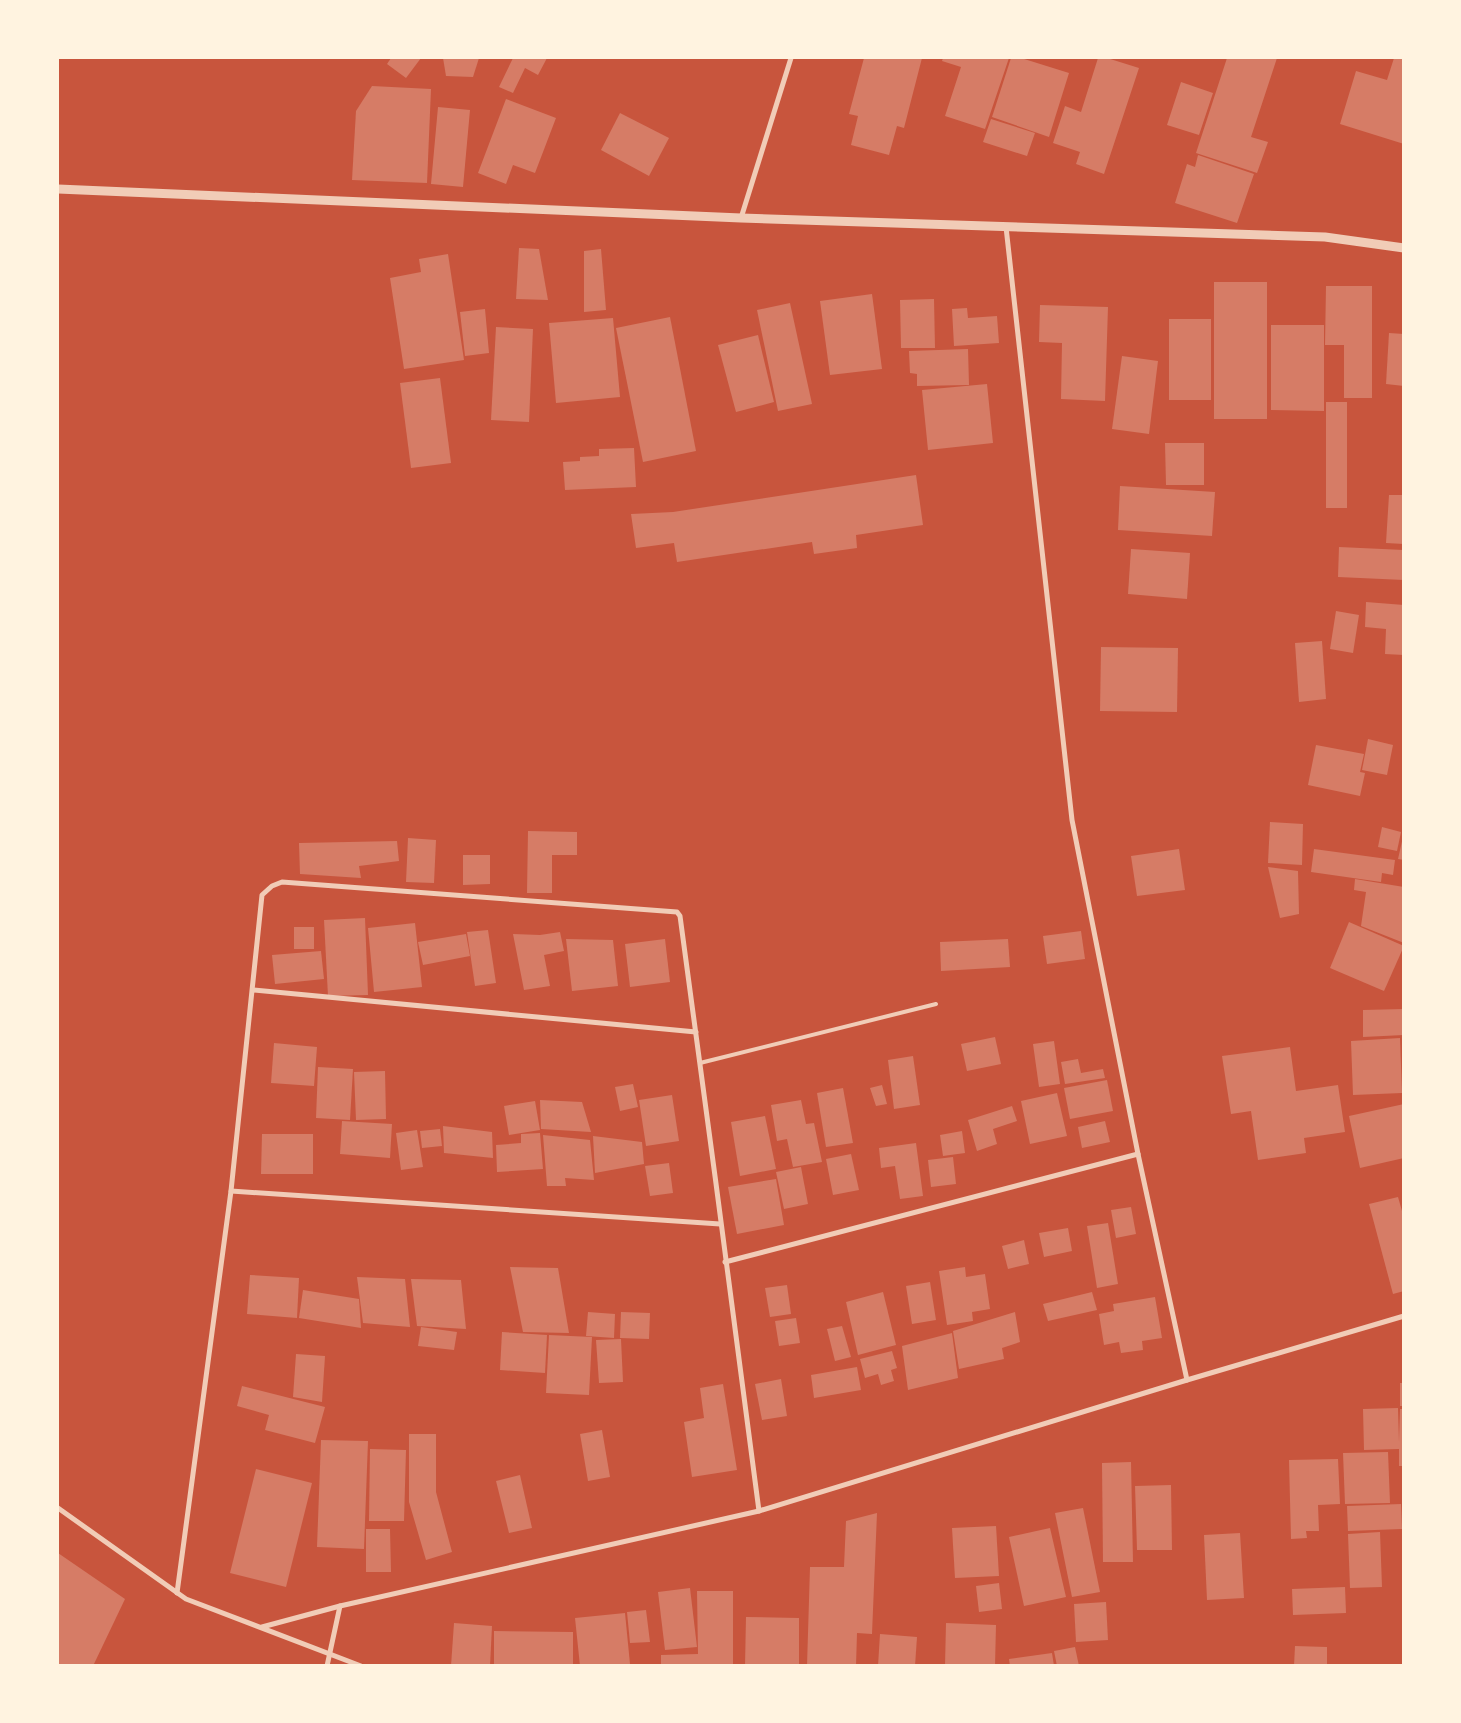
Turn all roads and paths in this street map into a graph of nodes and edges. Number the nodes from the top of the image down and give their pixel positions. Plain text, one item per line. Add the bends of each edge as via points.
1 (791, 58) edge
2 (58, 188) edge
3 (741, 218) junction
4 (1006, 227) junction
5 (1404, 248) edge
6 (253, 990) junction
7 (936, 1004) dead end
8 (696, 1032) junction
9 (700, 1063) junction
10 (1138, 1154) junction
11 (231, 1191) junction
12 (720, 1224) junction
13 (725, 1262) junction
14 (1404, 1316) edge
15 (1187, 1380) junction
16 (58, 1508) edge
17 (758, 1511) junction
18 (177, 1593) junction
19 (340, 1606) junction
20 (262, 1628) junction
21 (330, 1654) junction
22 (326, 1666) edge
23 (361, 1666) edge

1 - 3 street
2 - 3 street
3 - 4 street
4 - 5 street via 1325,237
4 - 10 street via 1072,820
6 - 8 street
6 - 8 street via 262,896 282,882 677,912
6 - 11 street
7 - 9 lane
8 - 9 street
9 - 12 street
10 - 13 street
10 - 15 street
11 - 12 street
11 - 18 street
12 - 13 street
13 - 17 street
14 - 15 street
15 - 17 street
16 - 18 street
17 - 19 street
18 - 20 street
19 - 20 street
19 - 21 street
20 - 21 street
21 - 22 street
21 - 23 street

